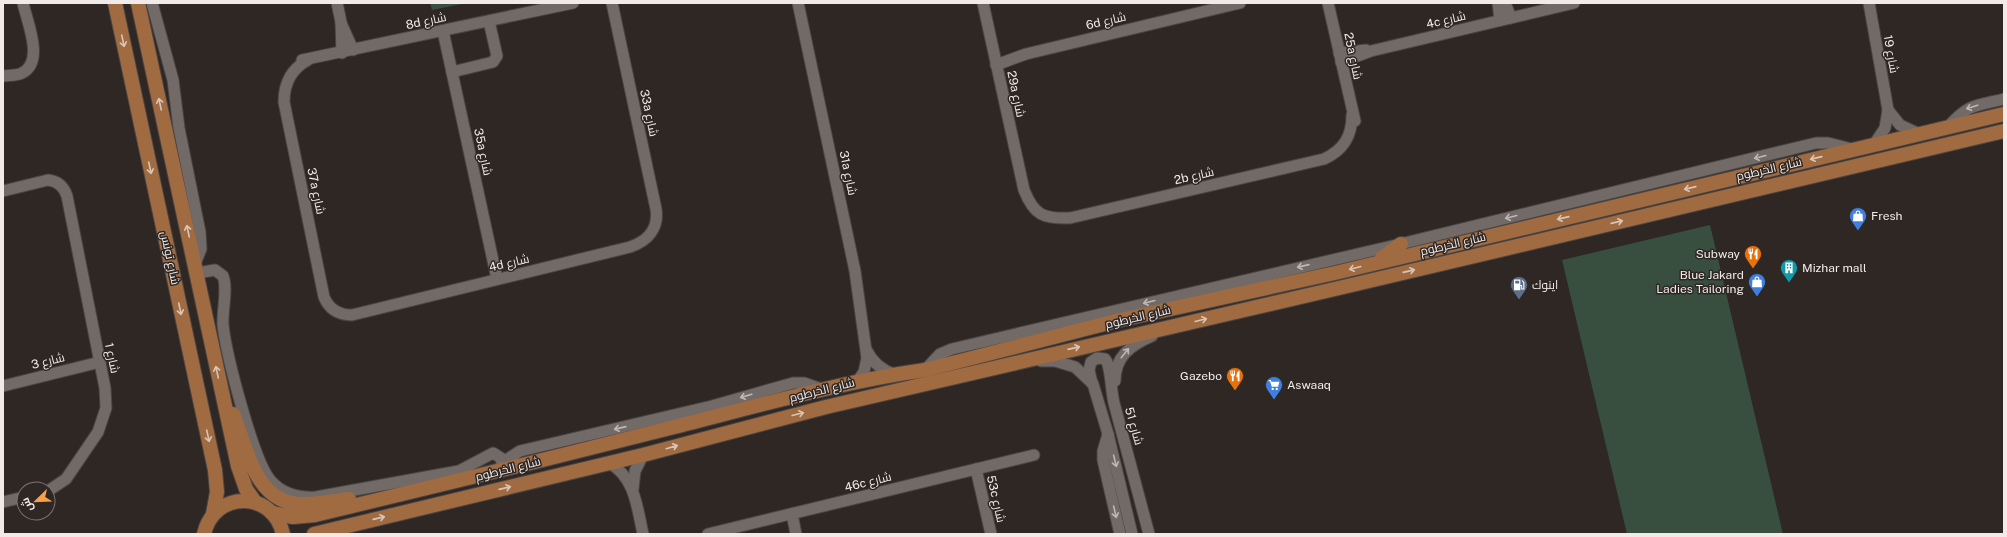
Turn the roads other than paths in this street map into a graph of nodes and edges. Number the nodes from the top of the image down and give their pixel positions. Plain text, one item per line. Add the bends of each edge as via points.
1 (23, 3) edge
2 (115, 3) edge
3 (138, 3) edge
4 (152, 3) edge
5 (337, 3) edge
6 (573, 3) edge
7 (612, 3) edge
8 (798, 3) edge
9 (983, 3) edge
10 (1240, 3) edge
11 (1328, 3) edge
12 (1498, 3) edge
13 (1505, 3) edge
14 (1574, 3) edge
15 (1869, 3) edge
16 (1207, 7) edge
17 (1511, 18) junction
18 (1500, 20) junction
19 (489, 21) junction
20 (443, 31) junction
21 (347, 52) junction
22 (1340, 58) junction
23 (996, 61) junction
24 (452, 72) junction
25 (286, 75) joint
26 (3, 76) edge
27 (2004, 99) edge
28 (1888, 110) junction
29 (2004, 114) edge
30 (1947, 128) junction
31 (2004, 131) edge
32 (1918, 133) junction
33 (1875, 143) junction
34 (1345, 148) joint
35 (1852, 150) junction
36 (3, 192) edge
37 (1039, 217) joint
38 (654, 229) joint
39 (1401, 244) junction
40 (1377, 262) junction
41 (196, 270) junction
42 (1335, 273) junction
43 (497, 279) junction
44 (1338, 288) junction
45 (338, 308) joint
46 (1170, 327) junction
47 (867, 350) junction
48 (986, 355) junction
49 (1022, 360) junction
50 (100, 362) junction
51 (925, 370) junction
52 (894, 374) junction
53 (858, 382) junction
54 (1092, 384) junction
55 (3, 386) edge
56 (824, 390) junction
57 (222, 392) junction
58 (894, 392) junction
59 (1114, 403) junction
60 (1108, 434) junction
61 (520, 451) junction
62 (493, 453) junction
63 (643, 455) junction
64 (1034, 455) dead end
65 (609, 463) junction
66 (503, 466) junction
67 (976, 469) junction
68 (56, 486) edge
69 (633, 490) junction
70 (16, 499) edge
71 (372, 501) junction
72 (3, 502) edge
73 (255, 502) junction
74 (272, 513) junction
75 (792, 514) junction
76 (354, 524) junction
77 (204, 527) edge
78 (283, 534) edge
79 (314, 534) edge
80 (338, 534) edge
81 (643, 534) edge
82 (708, 534) edge
83 (796, 534) edge
84 (991, 534) edge
85 (1120, 534) edge
86 (1132, 534) edge
87 (1149, 534) edge

1 - 26 street via 30,37 29,54 19,69
2 -> 77 main road, شارع تونس via 215,470 217,492
41 -> 3 main road, شارع تونس
4 - 41 street via 173,80 179,128 200,232 201,249
5 - 21 street
6 - 19 street, 8d شارع
7 - 38 street, 33a شارع via 656,209
8 - 47 street, 31a شارع via 856,271
9 - 23 street, 29a شارع
10 - 16 street, 6d شارع
11 - 22 street, 25a شارع
12 - 18 street
13 - 17 street
14 - 17 street, 4c شارع
15 - 28 street, شارع 19
16 - 23 street, 6d شارع via 1026,54 1010,54
17 - 18 street, 4c شارع
18 - 22 street, 4c شارع via 1370,51 1354,51
19 - 20 street, 8d شارع
19 - 24 street via 497,56 493,62
20 - 21 street, 8d شارع
20 - 24 street, 35a شارع
21 - 25 street, 8d شارع via 308,60
22 - 34 street, 25a شارع via 1356,124 1353,143
23 - 37 street, 29a شارع via 1024,200 1027,209
24 - 43 street, 35a شارع
25 - 45 street, 37a شارع via 280,88 323,285
27 -> 30 street via 1969,108 1960,113
28 - 32 street, شارع 19 via 1900,125
28 - 33 street, شارع 19 via 1885,128
29 - 30 main road, شارع الخرطوم
30 - 32 main road, شارع الخرطوم
44 -> 31 main road, شارع الخرطوم
32 - 33 main road, شارع الخرطوم
33 - 35 main road, شارع الخرطوم
34 - 37 street, 2b شارع via 1337,158 1070,218 1057,224 1047,223
35 -> 39 street via 1828,143 1816,143
35 -> 40 main road, شارع الخرطوم
36 - 50 street, شارع 1 via 29,185 43,185 55,190 62,198 69,213
38 - 43 street, 4d شارع via 642,242 630,247
39 - 40 main road
39 -> 51 street via 952,349 940,354
40 -> 42 main road, شارع الخرطوم
57 -> 41 main road, شارع تونس
41 - 62 street via 215,270 223,276 223,325 240,399 262,467 270,481 280,489 304,498 316,497 459,471
42 - 44 main road
42 - 48 main road, شارع الخرطوم via 1120,320
43 - 45 street, 4d شارع via 363,310 352,315
46 -> 44 main road, شارع الخرطوم
49 -> 46 main road, شارع الخرطوم
59 -> 46 street, شارع 51 via 1116,370 1123,354 1132,345
47 - 52 street, 31a شارع via 874,363
47 - 53 street, 31a شارع via 866,365
48 - 51 main road, شارع الخرطوم
48 - 58 main road via 950,370 899,380 894,384
49 - 54 street via 1066,364 1074,367
49 - 58 main road, شارع الخرطوم
50 - 55 street, شارع 3
50 - 68 street, شارع 1 via 106,401 102,424 66,479
51 - 52 main road, شارع الخرطوم
52 - 53 main road, شارع الخرطوم
53 - 56 main road, شارع الخرطوم
54 - 59 street via 1089,370 1091,362 1097,358 1105,359 1109,365
54 - 60 street
56 -> 61 street via 804,383 793,383 712,406
56 - 66 main road, شارع الخرطوم
57 - 71 main road via 238,425 257,476 278,498 299,504 356,498
57 - 73 main road, شارع تونس via 240,474
63 -> 58 main road, شارع الخرطوم via 713,435
59 - 87 street, شارع 51
60 -> 85 street via 1103,460
60 -> 86 street
61 - 62 street
61 - 66 street
62 - 66 street via 499,455
63 - 65 main road, شارع الخرطوم
63 - 69 street via 635,472
64 - 67 street, 46c شارع
65 - 69 street via 624,474
76 -> 65 main road, شارع الخرطوم
66 - 71 main road, شارع الخرطوم
67 - 75 street, 46c شارع
67 - 84 street, 53c شارع
69 - 81 street
70 - 72 street
71 - 74 main road, شارع الخرطوم via 308,516
73 - 74 main road
73 - 77 main road via 232,502 222,507
74 - 78 main road via 278,520
75 - 82 street, 46c شارع
75 - 83 street
76 - 79 main road, شارع الخرطوم
76 - 80 main road via 352,528

